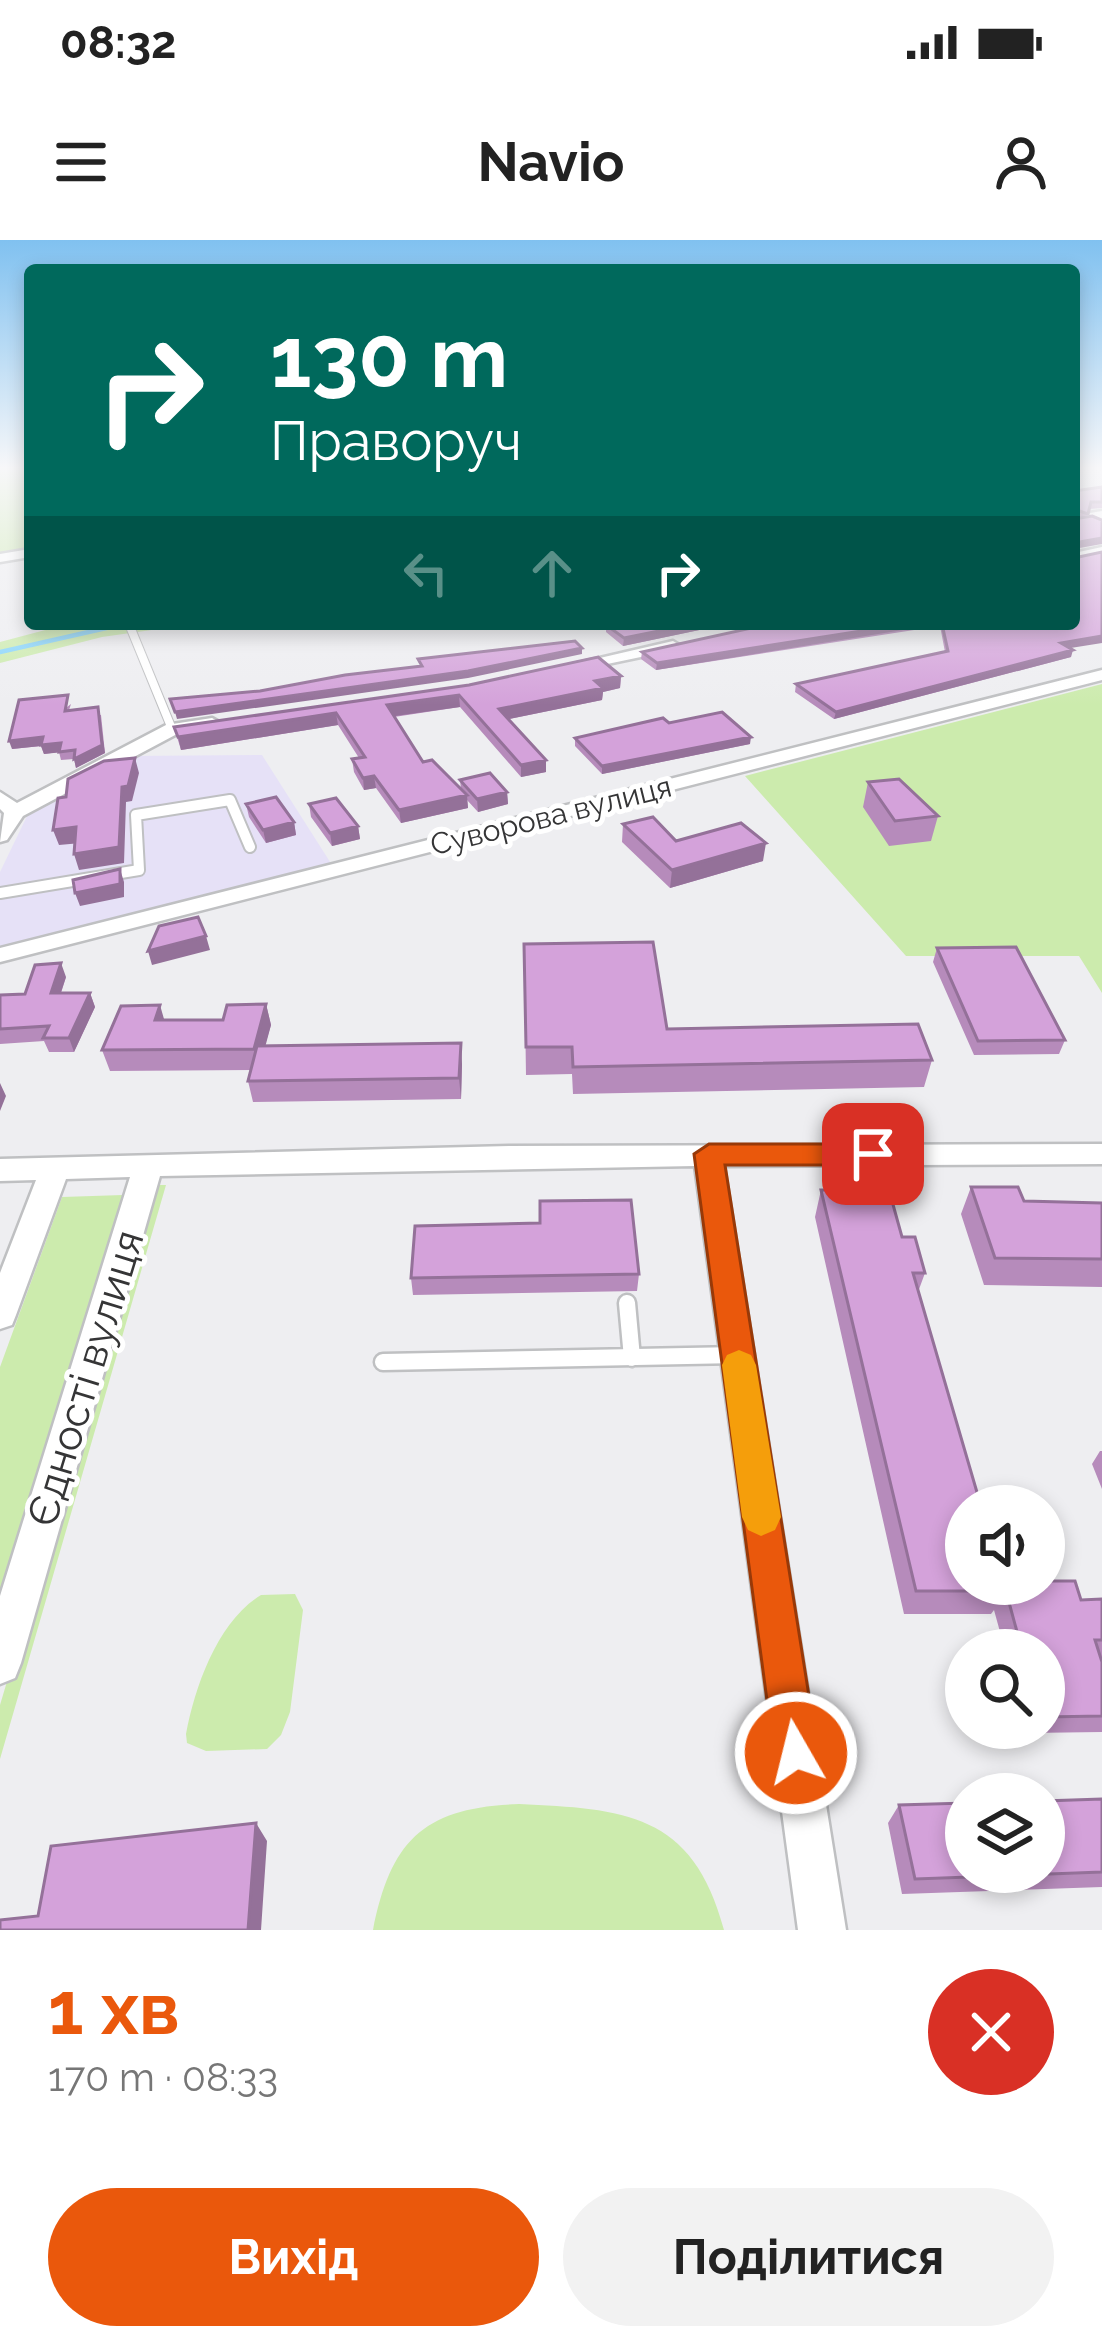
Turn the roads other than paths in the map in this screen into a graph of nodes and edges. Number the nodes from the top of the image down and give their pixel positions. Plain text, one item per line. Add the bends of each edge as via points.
1 (131, 630) edge
2 (692, 642) edge
3 (559, 669) edge
4 (1102, 675) edge
5 (240, 719) edge
6 (172, 729) junction
7 (7, 805) edge
8 (0, 836) edge
9 (250, 847) dead end
10 (0, 893) edge
11 (0, 955) edge
12 (709, 1154) junction
13 (1102, 1154) edge
14 (149, 1163) junction
15 (55, 1168) junction
16 (0, 1170) edge
17 (627, 1303) dead end
18 (0, 1316) edge
19 (738, 1355) junction
20 (632, 1358) junction
21 (383, 1362) dead end
22 (0, 1663) edge
23 (822, 1930) edge

1 - 6 lane
2 - 3 street
4 - 11 street, Суворова вулиця
5 - 6 street
6 - 7 street
7 - 8 street
9 - 10 lane via 230,800 136,815 139,870
12 - 13 street
12 - 14 street
12 - 19 street
14 - 15 street
14 - 22 street, Єдності вулиця
15 - 16 street
15 - 18 street
17 - 20 lane
19 - 20 lane
19 - 23 street
20 - 21 lane

